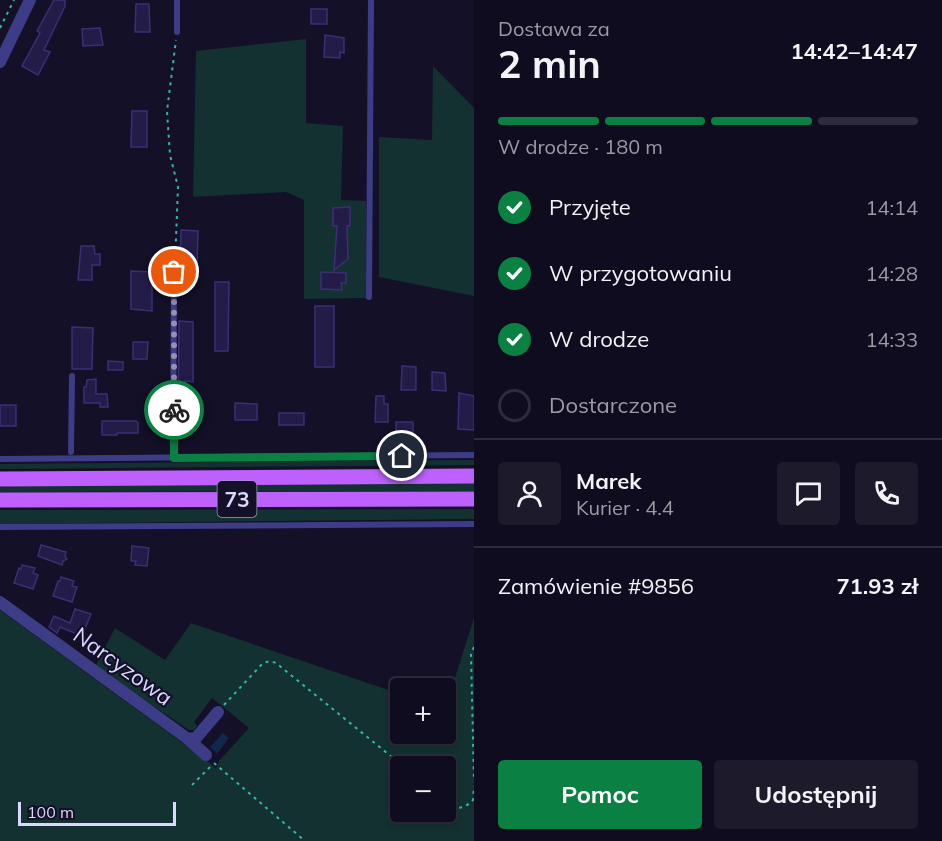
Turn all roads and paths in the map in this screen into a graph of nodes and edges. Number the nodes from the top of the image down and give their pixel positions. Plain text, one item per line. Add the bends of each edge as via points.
1 (14, 0) edge
2 (30, 0) edge
3 (177, 0) edge
4 (371, 0) edge
5 (0, 28) edge
6 (177, 32) joint
7 (0, 62) edge
8 (174, 272) joint
9 (369, 297) dead end
10 (72, 376) dead end
11 (71, 452) dead end
12 (474, 455) edge
13 (174, 458) junction
14 (0, 459) edge
15 (474, 476) edge
16 (0, 479) edge
17 (474, 499) edge
18 (0, 500) edge
19 (474, 524) edge
20 (0, 527) edge
21 (0, 602) edge
22 (474, 647) edge
23 (220, 709) joint
24 (188, 739) junction
25 (391, 756) edge
26 (210, 759) junction
27 (474, 781) edge
28 (192, 785) dead end
29 (474, 786) edge
30 (456, 807) edge
31 (305, 841) edge

1 - 5 path
2 - 7 street
3 - 6 lane
4 - 9 lane
6 - 8 path via 167,111 170,155 178,187
8 - 13 lane
10 - 11 lane
12 - 13 lane
13 - 14 lane
15 - 16 main road, 73
17 - 18 main road, 73
19 - 20 lane
21 - 24 street, Narcyzowa
22 - 27 path
23 - 24 street via 196,738
23 - 25 path via 263,663 270,661
24 - 26 street, Narcyzowa
26 - 28 path
26 - 31 path
29 - 30 path via 473,800

